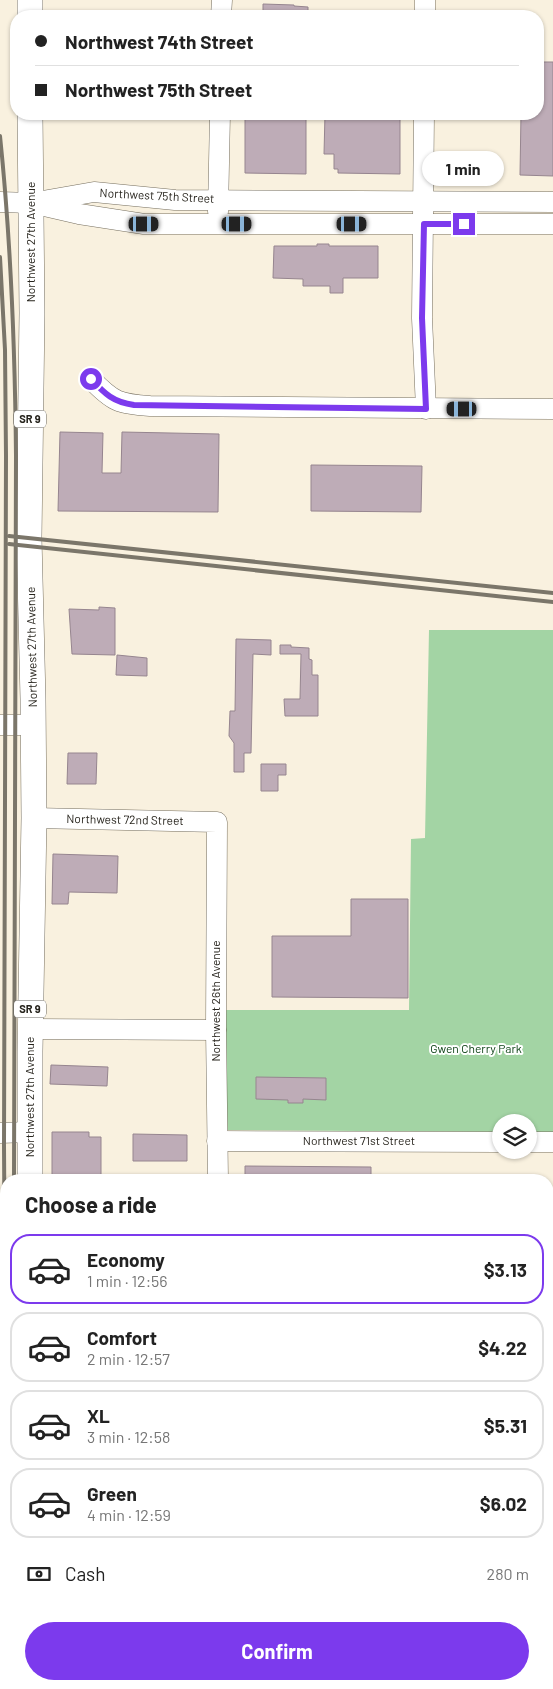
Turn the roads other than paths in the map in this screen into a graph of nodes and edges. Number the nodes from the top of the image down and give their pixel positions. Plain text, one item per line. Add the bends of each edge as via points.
1 (30, 120) edge
2 (220, 120) edge
3 (424, 120) edge
4 (218, 200) junction
5 (316, 200) junction
6 (424, 201) junction
7 (0, 202) edge
8 (31, 202) junction
9 (548, 202) edge
10 (218, 224) junction
11 (316, 224) junction
12 (424, 224) junction
13 (548, 224) edge
14 (91, 379) dead end
15 (426, 409) junction
16 (553, 409) edge
17 (0, 725) edge
18 (33, 725) junction
19 (34, 818) junction
20 (217, 822) joint
21 (30, 1029) junction
22 (216, 1030) junction
23 (29, 1132) junction
24 (0, 1133) edge
25 (218, 1141) junction
26 (492, 1142) edge
27 (537, 1142) edge
28 (553, 1142) edge
29 (30, 1174) edge
30 (218, 1174) edge

1 - 8 main road, Northwest 27th Avenue / SR 9
2 - 4 street
3 - 6 street
4 - 5 street, Northwest 75th Street
4 - 8 street, Northwest 75th Street via 175,200 94,192
4 - 10 street
5 - 6 street, Northwest 75th Street
5 - 11 street
6 - 9 street, Northwest 75th Street
6 - 12 street
7 - 8 street, Northwest 75th Street
8 - 10 street, Northwest 75th Street via 79,214 144,224
8 - 18 main road, Northwest 27th Avenue / SR 9 via 29,538
9 - 13 street
10 - 11 street, Northwest 75th Street
11 - 12 street, Northwest 75th Street
12 - 13 street, Northwest 75th Street
12 - 15 street via 422,318
14 - 15 street via 113,400 134,405
15 - 16 street
17 - 18 street
18 - 19 main road, Northwest 27th Avenue / SR 9
19 - 20 street, Northwest 72nd Street
19 - 21 main road, Northwest 27th Avenue / SR 9
20 - 22 street, Northwest 26th Avenue
21 - 22 street
21 - 23 main road, Northwest 27th Avenue / SR 9
22 - 25 street, Northwest 26th Avenue
23 - 24 street
23 - 29 main road, Northwest 27th Avenue / SR 9
25 - 26 street, Northwest 71st Street
25 - 30 street, Northwest 26th Avenue
27 - 28 street

